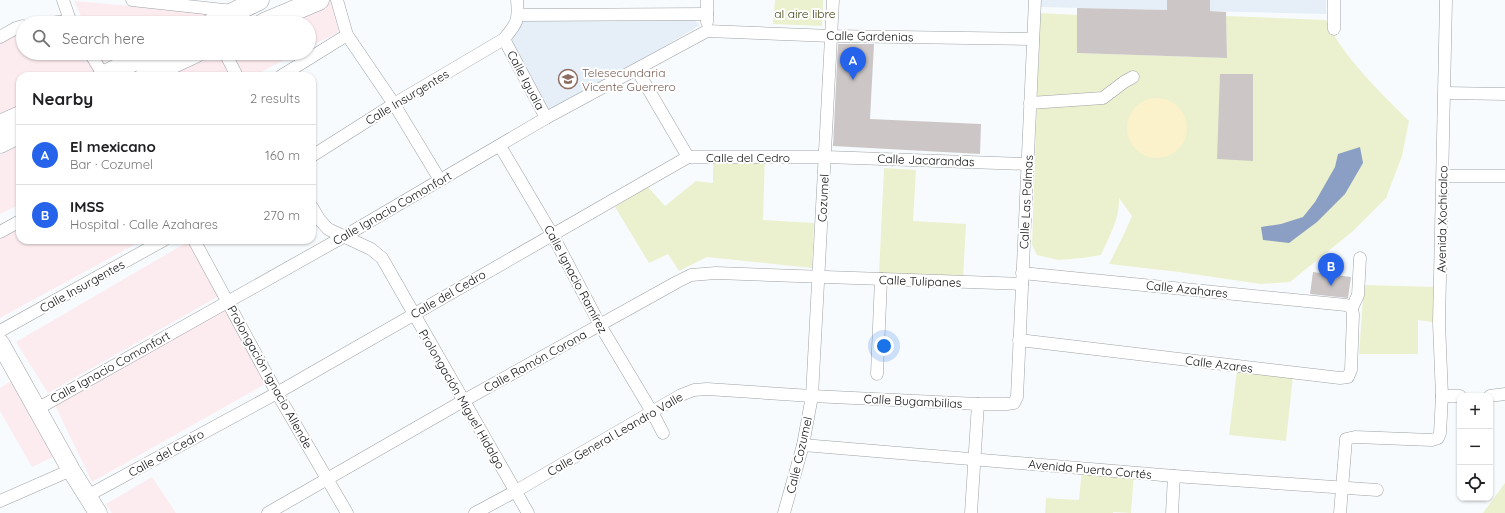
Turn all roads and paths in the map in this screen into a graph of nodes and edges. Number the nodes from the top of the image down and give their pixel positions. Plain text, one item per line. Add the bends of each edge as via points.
1 (63, 0) edge
2 (132, 0) edge
3 (259, 0) edge
4 (319, 0) edge
5 (337, 0) edge
6 (517, 0) edge
7 (707, 0) edge
8 (833, 0) edge
9 (1035, 0) edge
10 (1334, 0) edge
11 (1446, 0) edge
12 (237, 6) edge
13 (199, 7) junction
14 (707, 14) junction
15 (519, 15) junction
16 (69, 16) edge
17 (205, 16) edge
18 (221, 16) edge
19 (281, 16) edge
20 (16, 28) edge
21 (1334, 29) dead end
22 (706, 31) junction
23 (348, 36) junction
24 (832, 36) junction
25 (0, 37) edge
26 (504, 39) junction
27 (1033, 39) junction
28 (316, 55) edge
29 (94, 60) edge
30 (136, 60) edge
31 (180, 60) edge
32 (229, 60) edge
33 (307, 60) edge
34 (637, 70) junction
35 (102, 72) edge
36 (112, 72) edge
37 (154, 72) edge
38 (235, 72) edge
39 (287, 72) edge
40 (1133, 77) dead end
41 (1445, 94) junction
42 (1505, 94) edge
43 (1030, 103) junction
44 (394, 104) junction
45 (16, 118) edge
46 (546, 118) junction
47 (0, 125) edge
48 (16, 135) edge
49 (0, 143) edge
50 (500, 146) junction
51 (316, 153) edge
52 (688, 157) junction
53 (826, 157) junction
54 (1027, 164) junction
55 (1443, 176) junction
56 (1505, 176) edge
57 (440, 180) junction
58 (316, 214) edge
59 (16, 223) edge
60 (0, 232) edge
61 (552, 234) junction
62 (343, 236) junction
63 (157, 244) edge
64 (196, 244) edge
65 (1360, 258) dead end
66 (819, 277) junction
67 (881, 279) junction
68 (1022, 279) junction
69 (227, 302) junction
70 (1352, 308) junction
71 (413, 314) junction
72 (600, 325) junction
73 (0, 331) edge
74 (1019, 340) junction
75 (0, 343) edge
76 (877, 374) dead end
77 (277, 392) junction
78 (1505, 394) edge
79 (812, 396) junction
80 (1442, 396) junction
81 (1457, 396) edge
82 (1493, 396) edge
83 (463, 402) junction
84 (1014, 403) joint
85 (978, 404) junction
86 (37, 409) junction
87 (652, 412) junction
88 (663, 433) dead end
89 (803, 445) junction
90 (974, 459) junction
91 (71, 470) junction
92 (1174, 476) junction
93 (328, 479) junction
94 (1342, 489) junction
95 (1377, 490) dead end
96 (516, 491) junction
97 (87, 496) junction
98 (0, 501) edge
99 (98, 513) edge
100 (268, 513) edge
101 (347, 513) edge
102 (475, 513) edge
103 (528, 513) edge
104 (784, 513) edge
105 (970, 513) edge
106 (1172, 513) edge
107 (1340, 513) edge

1 - 16 street
2 - 13 street
3 - 12 main road
4 - 19 main road
5 - 23 street
6 - 15 street
7 - 14 street
8 - 24 street, Cozumel
9 - 27 street, Calle Las Palmas
10 - 21 street
11 - 41 street, Avenida Xochicalco
12 - 13 street
12 - 18 main road
13 - 17 street
14 - 15 street
14 - 22 street
15 - 26 street, Calle Iguala
20 - 25 street
22 - 24 street, Calle Gardenias
22 - 34 street, Calle Ignacio Comonfort
23 - 28 street
23 - 44 street
24 - 27 street, Calle Gardenias
24 - 53 street, Cozumel
26 - 44 street, Calle Insurgentes
26 - 46 street, Calle Iguala
27 - 43 street, Calle Las Palmas
29 - 35 street
30 - 36 main road
31 - 37 main road
32 - 38 street
33 - 39 street
34 - 46 street, Calle Ignacio Comonfort
34 - 52 street
40 - 43 street via 1103,98
41 - 42 street
41 - 55 street, Avenida Xochicalco
43 - 54 street, Calle Las Palmas
44 - 51 street, Calle Insurgentes
44 - 57 street
45 - 47 main road
46 - 50 street, Calle Ignacio Comonfort
48 - 49 main road
50 - 57 street, Calle Ignacio Comonfort
50 - 61 street, Calle Ignacio Ramírez
52 - 53 street, Calle del Cedro
52 - 61 street, Calle del Cedro
53 - 54 street, Calle Jacarandas
53 - 66 street, Cozumel
54 - 68 street, Calle Las Palmas
55 - 56 street
55 - 80 street, Avenida Xochicalco via 1439,323
57 - 62 street, Calle Ignacio Comonfort
58 - 62 street, Prolongación Miguel Hidalgo via 328,229
59 - 60 street
61 - 71 street, Calle del Cedro
61 - 72 street, Calle Ignacio Ramírez
62 - 69 street, Calle Ignacio Comonfort
62 - 71 street, Prolongación Miguel Hidalgo via 371,249 382,258
63 - 73 street, Calle Insurgentes
64 - 69 street, Prolongación Ignacio Allende
65 - 70 street via 1358,295
66 - 67 street, Calle Tulipanes
66 - 72 street, Calle Ramón Corona via 716,273 691,275
66 - 79 street, Cozumel
67 - 68 street, Calle Tulipanes
67 - 76 street
68 - 70 street, Calle Azahares via 1346,305
68 - 74 street, Calle Las Palmas
69 - 77 street, Prolongación Ignacio Allende
69 - 86 street, Calle Ignacio Comonfort
70 - 74 street, Calle Azares via 1354,315 1351,370 1348,377 1340,378
71 - 77 street, Calle del Cedro
71 - 83 street, Prolongación Miguel Hidalgo
72 - 83 street, Calle Ramón Corona
72 - 87 street, Calle Ignacio Ramírez
74 - 84 street, Calle Las Palmas via 1017,397
75 - 86 street
77 - 93 street, Prolongación Ignacio Allende
77 - 97 street, Calle del Cedro
78 - 82 street
79 - 85 street, Calle Bugambilias
79 - 87 street, Calle General Leandro Valle via 694,390
79 - 89 street, Calle Cozumel
80 - 81 street
80 - 94 street, Avenida Xochicalco via 1438,438 1346,439
83 - 93 street, Calle Ramón Corona
83 - 96 street, Prolongación Miguel Hidalgo
84 - 85 street, Calle Bugambilias
85 - 90 street
86 - 91 street
87 - 88 street, Calle Ignacio Ramírez
87 - 96 street, Calle General Leandro Valle
89 - 90 street, Avenida Puerto Cortés
89 - 104 street, Calle Cozumel
90 - 92 street, Avenida Puerto Cortés
90 - 105 street
91 - 97 street
91 - 98 street
92 - 94 street, Avenida Puerto Cortés
92 - 106 street
93 - 100 street, Calle Ramón Corona
93 - 101 street, Prolongación Ignacio Allende
94 - 95 street, Avenida Puerto Cortés
94 - 107 street
96 - 102 street, Calle General Leandro Valle
96 - 103 street, Prolongación Miguel Hidalgo
97 - 99 street

